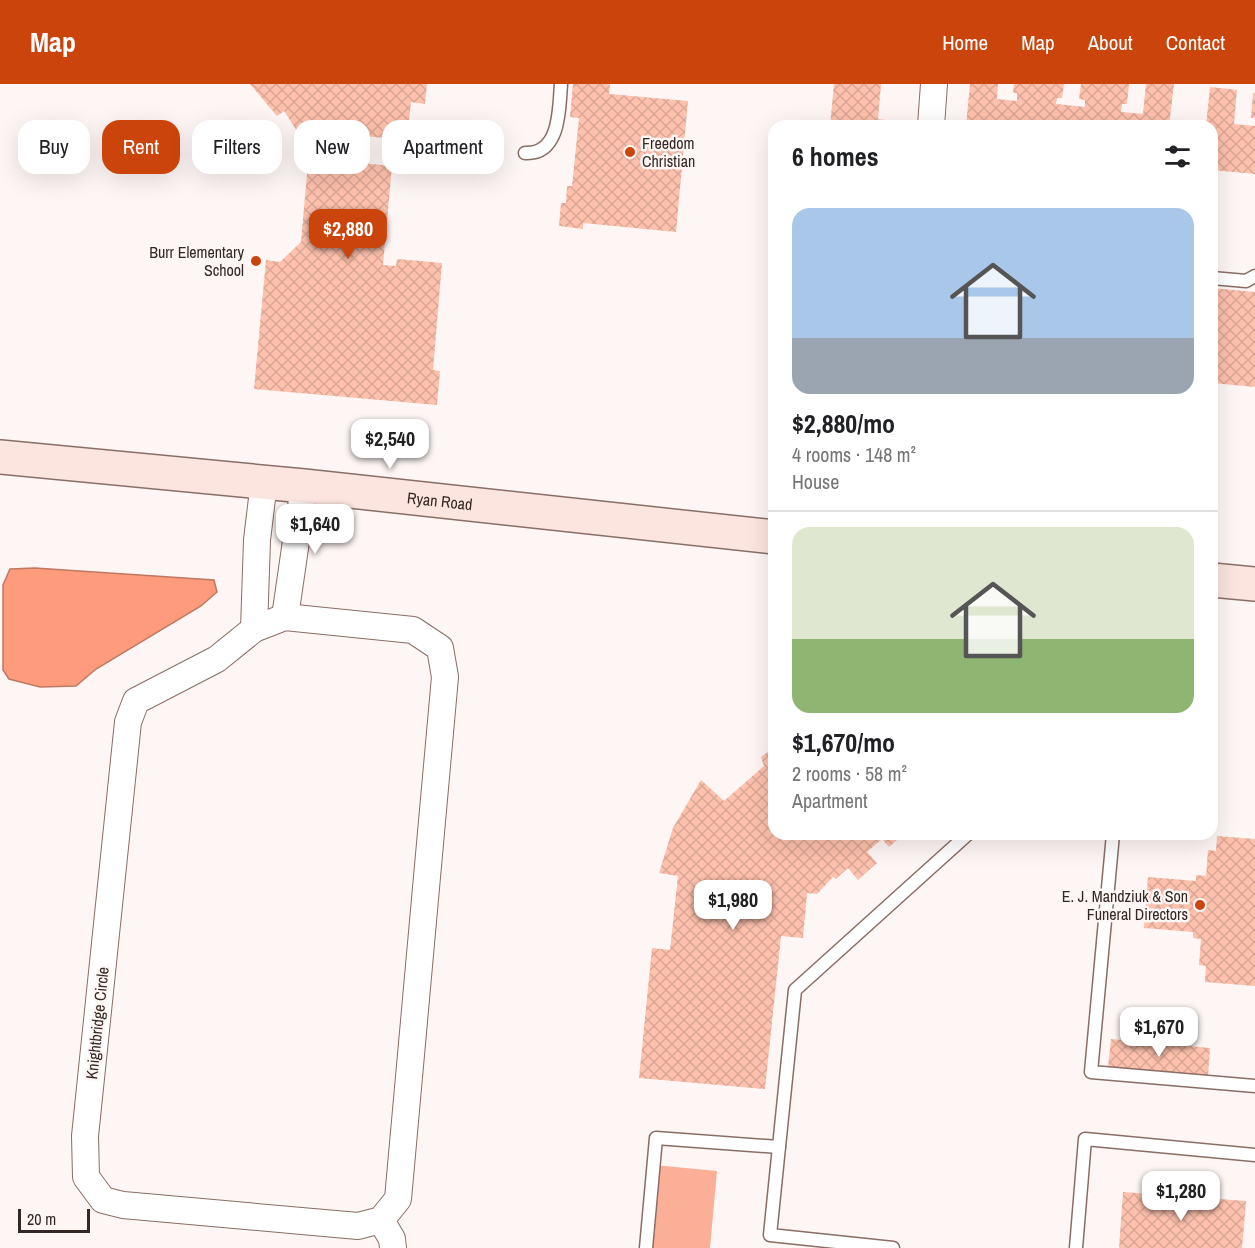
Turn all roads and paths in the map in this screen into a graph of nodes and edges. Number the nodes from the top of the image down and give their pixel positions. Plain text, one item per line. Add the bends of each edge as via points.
1 (561, 84) edge
2 (934, 84) edge
3 (931, 120) edge
4 (525, 153) dead end
5 (1255, 276) edge
6 (1218, 279) edge
7 (0, 457) edge
8 (264, 482) junction
9 (303, 486) junction
10 (768, 536) edge
11 (1218, 581) edge
12 (1255, 584) edge
13 (285, 617) junction
14 (254, 629) junction
15 (962, 840) edge
16 (1112, 840) edge
17 (1255, 1086) edge
18 (779, 1147) junction
19 (1255, 1155) edge
20 (381, 1220) junction
21 (393, 1248) edge
22 (646, 1248) edge
23 (893, 1248) edge
24 (1076, 1248) edge

1 - 4 lane via 555,134 540,149
2 - 3 street
5 - 6 lane via 1246,281
7 - 8 main road, Ryan Road
8 - 9 main road, Ryan Road
8 - 14 street via 257,540
9 - 10 main road, Ryan Road
9 - 13 street
11 - 12 main road
13 - 14 street, Knightbridge Circle
13 - 20 street, Knightbridge Circle via 413,630 440,648 445,676 398,1198
14 - 20 street, Knightbridge Circle via 217,659 136,701 128,723 85,1136 86,1177 103,1200 123,1205 358,1226
15 - 18 lane via 795,990
16 - 17 lane via 1091,1072
18 - 22 lane via 656,1138
18 - 23 lane via 770,1235
19 - 24 lane via 1085,1139
20 - 21 street

